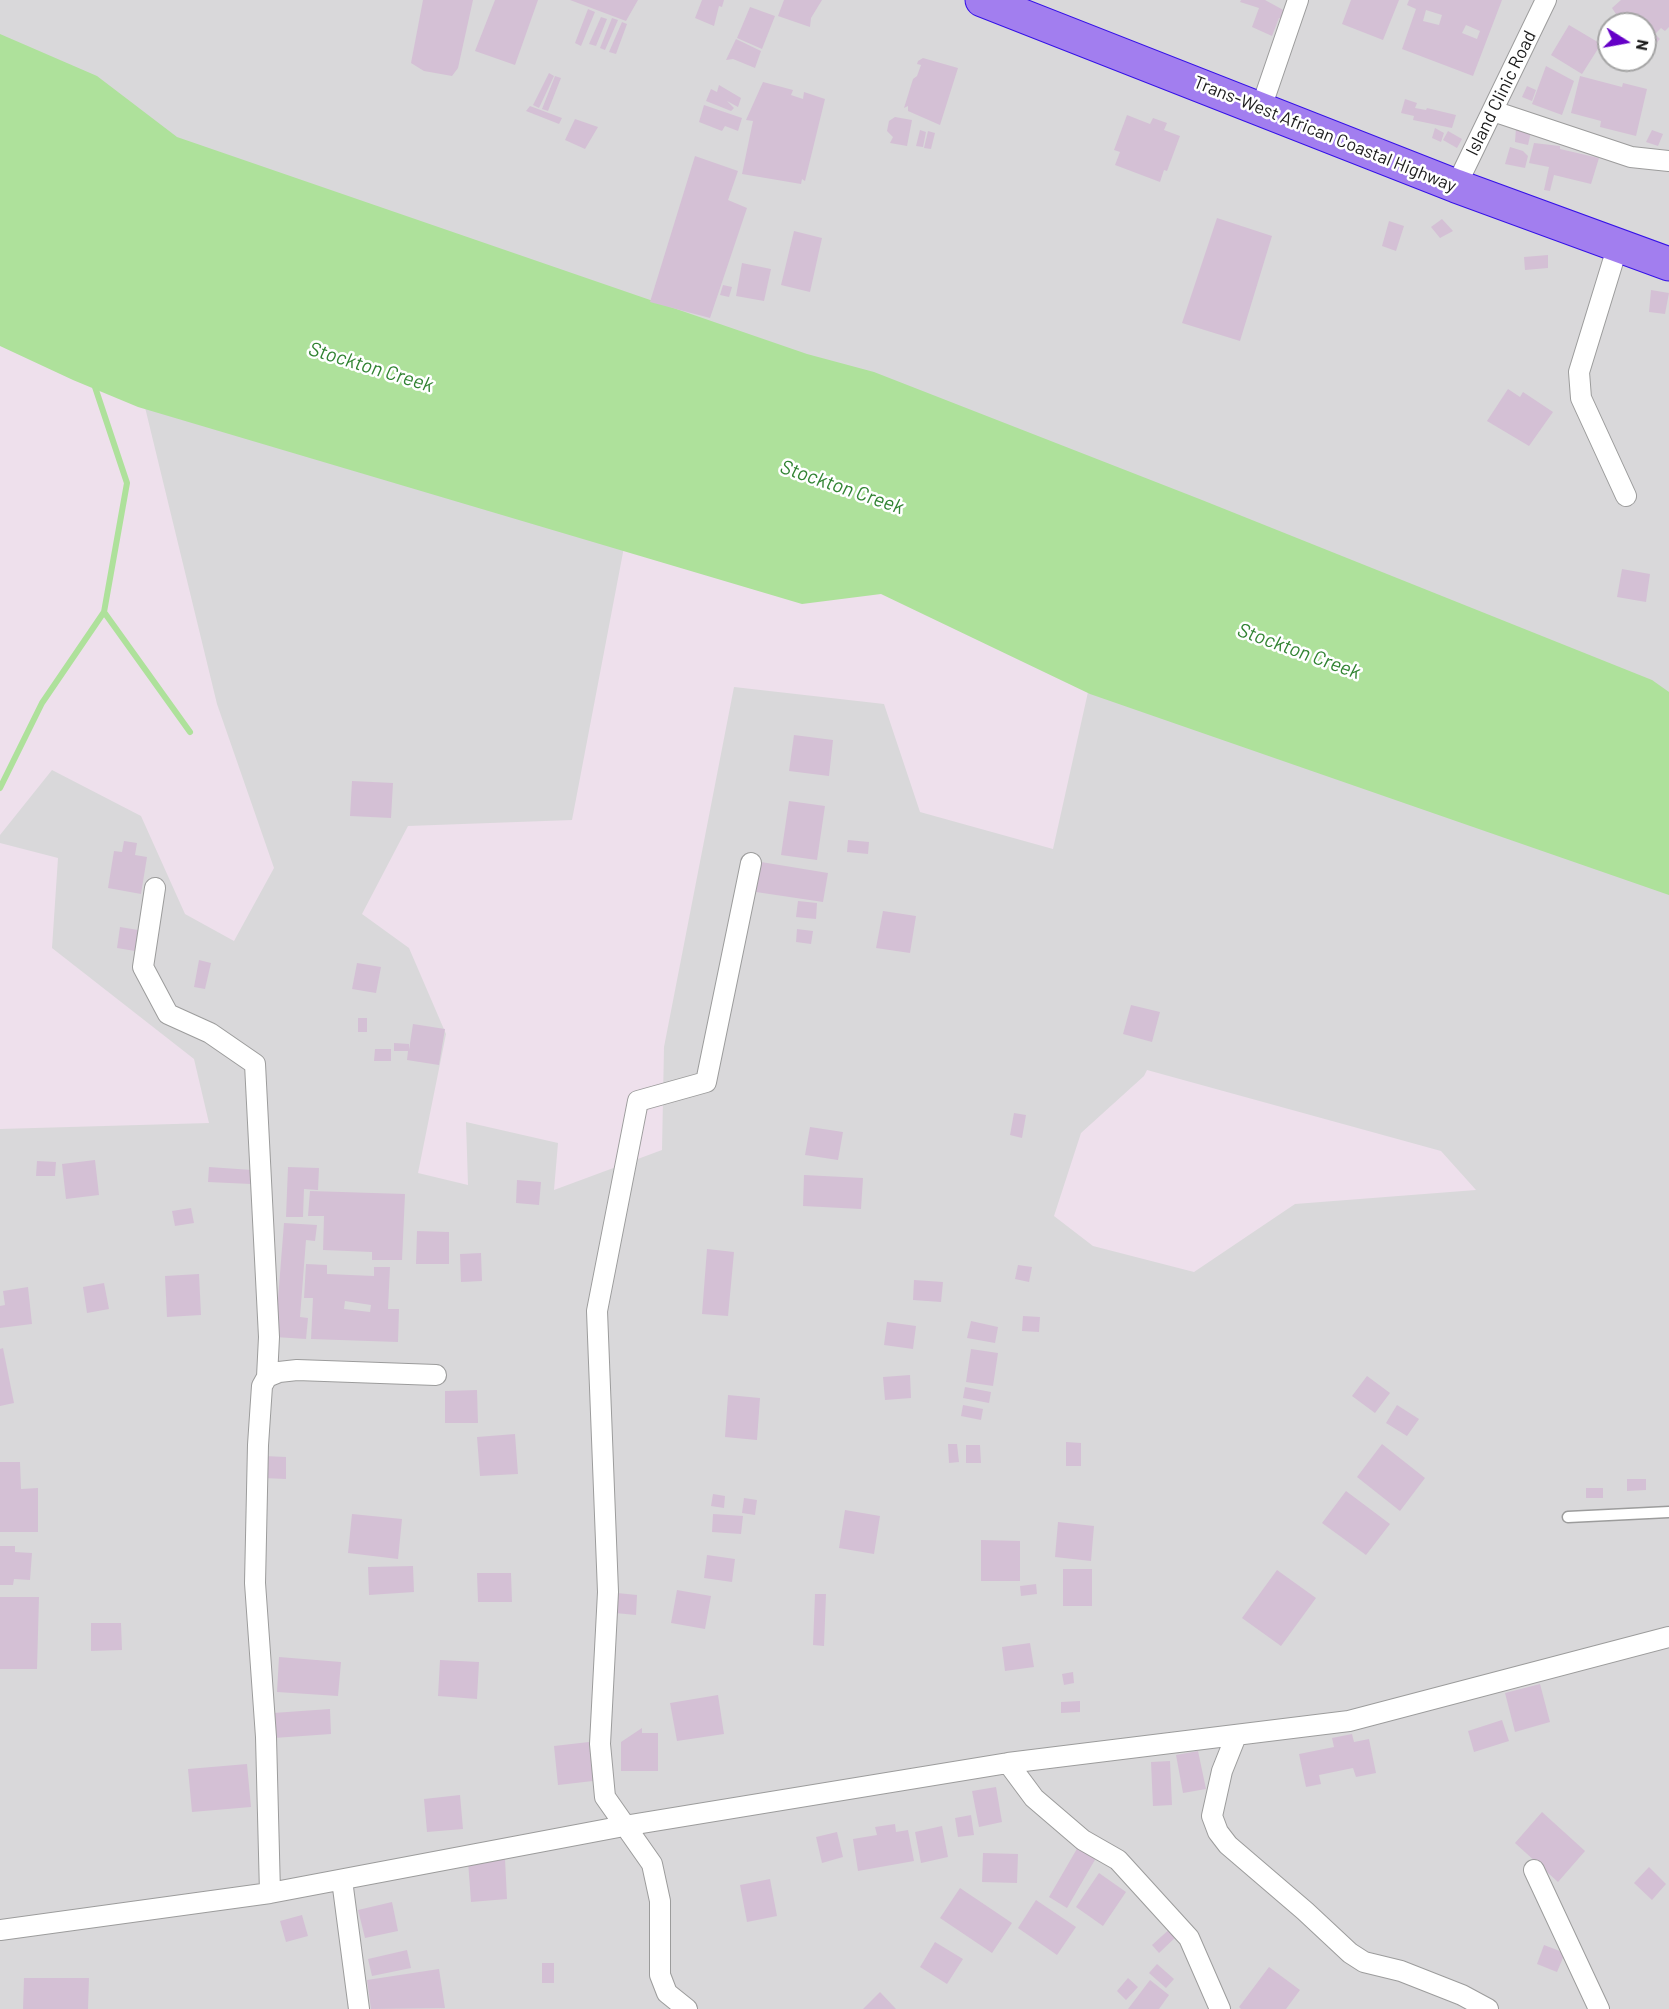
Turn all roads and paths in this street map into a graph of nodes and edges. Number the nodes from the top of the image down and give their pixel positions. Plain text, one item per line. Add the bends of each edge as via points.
1 (982, 0) edge
2 (1298, 0) edge
3 (1546, 0) edge
4 (1261, 108) junction
5 (1493, 111) junction
6 (1669, 161) edge
7 (1456, 186) junction
8 (1618, 245) junction
9 (1669, 264) edge
10 (1626, 496) dead end
11 (751, 863) dead end
12 (155, 888) dead end
13 (436, 1375) dead end
14 (267, 1377) junction
15 (1669, 1512) edge
16 (1568, 1517) dead end
17 (1669, 1637) edge
18 (1236, 1736) junction
19 (1008, 1763) junction
20 (624, 1826) junction
21 (1534, 1870) dead end
22 (342, 1880) junction
23 (270, 1893) junction
24 (0, 1930) edge
25 (359, 2009) edge
26 (687, 2009) edge
27 (1220, 2009) edge
28 (1488, 2009) edge
29 (1599, 2009) edge

1 - 4 highway, Trans-West African Coastal Highway
2 - 4 street
3 - 5 street, Island Clinic Road
4 - 7 highway, Trans-West African Coastal Highway
5 - 6 street via 1631,157
5 - 7 street, Island Clinic Road
7 - 8 highway, Trans-West African Coastal Highway
8 - 9 highway, Trans-West African Coastal Highway
8 - 10 street via 1579,372 1581,398
11 - 20 street via 706,1082 638,1101 597,1311 608,1592 600,1744 605,1797
12 - 14 street via 143,967 168,1014 210,1033 255,1064 269,1337
13 - 14 street via 297,1370
14 - 23 street via 260,1398 255,1583 266,1737
15 - 16 lane
17 - 18 street via 1349,1721
18 - 19 street
18 - 28 street via 1222,1772 1212,1816 1228,1845 1364,1962 1401,1971
19 - 20 street
19 - 27 street via 1034,1798 1083,1840 1118,1860 1189,1938
20 - 22 street
20 - 26 street via 652,1864 660,1901 660,1975 668,1993
21 - 29 street
22 - 23 street
22 - 25 street
23 - 24 street

